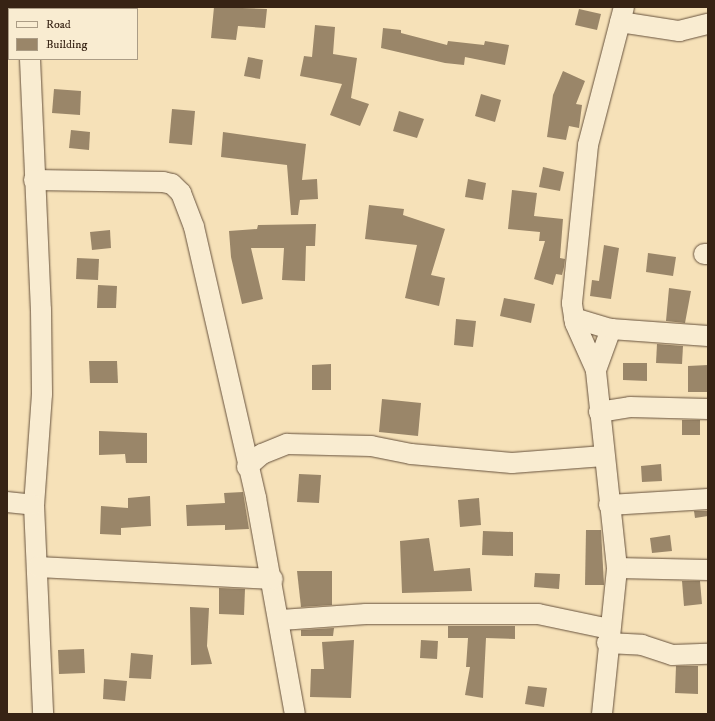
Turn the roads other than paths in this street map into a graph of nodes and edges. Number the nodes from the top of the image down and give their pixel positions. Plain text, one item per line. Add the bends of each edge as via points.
1 (622, 14) edge
2 (708, 24) edge
3 (30, 60) edge
4 (34, 180) junction
5 (574, 318) junction
6 (611, 329) junction
7 (708, 336) edge
8 (596, 370) junction
9 (708, 409) edge
10 (599, 412) junction
11 (604, 456) junction
12 (247, 467) junction
13 (708, 499) edge
14 (7, 502) edge
15 (34, 504) junction
16 (609, 505) junction
17 (38, 567) junction
18 (617, 568) junction
19 (708, 570) edge
20 (273, 579) junction
21 (281, 620) junction
22 (608, 636) junction
23 (708, 654) edge
24 (42, 714) edge
25 (295, 714) edge
26 (602, 714) edge

1 - 2 street via 679,31
1 - 5 street via 588,145 573,295
3 - 4 street
4 - 12 street via 163,182 172,184 181,193 194,227
4 - 15 street via 42,386
5 - 6 street
5 - 8 street
6 - 7 street
6 - 8 street
8 - 10 street
9 - 10 street via 630,407
10 - 11 street
11 - 12 street via 512,463 411,454 371,446 287,444 262,454
11 - 16 street
12 - 20 street
13 - 16 street
14 - 15 street
15 - 17 street
16 - 18 street
17 - 20 street
17 - 24 street
18 - 19 street
18 - 22 street
20 - 21 street
21 - 22 street via 374,614 538,614
21 - 25 street
22 - 23 street via 672,655
22 - 26 street

